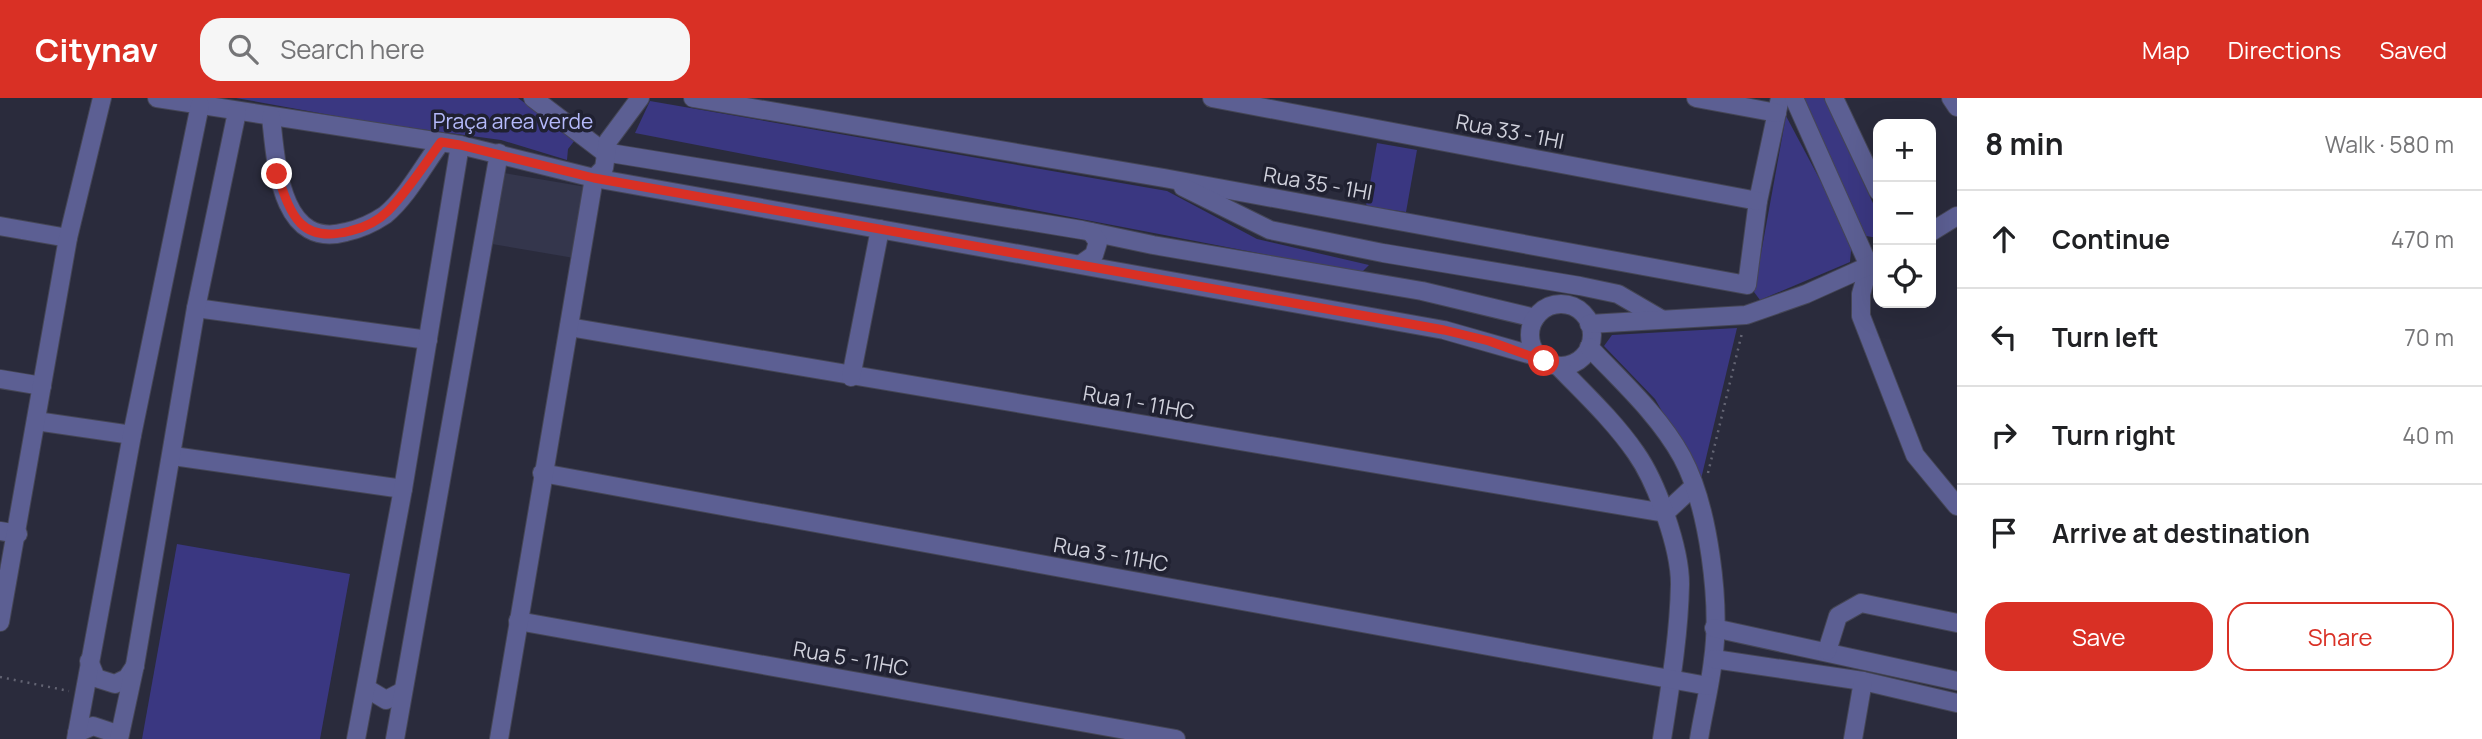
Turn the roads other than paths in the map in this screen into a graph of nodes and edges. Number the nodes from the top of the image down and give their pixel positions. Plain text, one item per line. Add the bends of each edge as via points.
1 (102, 98) edge
2 (157, 98) edge
3 (533, 98) edge
4 (640, 98) edge
5 (693, 98) edge
6 (1212, 98) edge
7 (1696, 98) edge
8 (1794, 98) edge
9 (1834, 98) edge
10 (1951, 98) edge
11 (200, 105) junction
12 (1778, 105) edge
13 (1957, 107) edge
14 (237, 113) junction
15 (271, 117) junction
16 (441, 142) junction
17 (460, 145) junction
18 (604, 152) junction
19 (499, 153) junction
20 (594, 178) junction
21 (1164, 178) junction
22 (1874, 182) edge
23 (1274, 198) junction
24 (1758, 201) junction
25 (1957, 216) edge
26 (0, 226) edge
27 (880, 229) junction
28 (1936, 229) edge
29 (1269, 230) junction
30 (1091, 232) junction
31 (68, 238) junction
32 (1145, 244) junction
33 (1533, 246) junction
34 (1384, 253) junction
35 (1584, 255) junction
36 (1429, 261) junction
37 (1873, 262) edge
38 (1081, 264) junction
39 (1873, 264) edge
40 (1873, 266) edge
41 (1139, 274) junction
42 (1529, 278) junction
43 (1376, 284) junction
44 (1580, 286) junction
45 (1422, 291) junction
46 (196, 308) junction
47 (1535, 318) junction
48 (1661, 319) junction
49 (1590, 324) junction
50 (569, 327) junction
51 (428, 340) junction
52 (1589, 347) junction
53 (1539, 357) junction
54 (1558, 366) junction
55 (851, 377) junction
56 (0, 379) edge
57 (42, 386) junction
58 (36, 421) junction
59 (132, 435) junction
60 (173, 456) junction
61 (542, 473) junction
62 (1700, 482) junction
63 (403, 489) junction
64 (1957, 506) edge
65 (1665, 513) junction
66 (9, 532) edge
67 (518, 621) junction
68 (0, 622) edge
69 (1957, 623) edge
70 (1714, 628) junction
71 (1827, 651) junction
72 (1714, 659) junction
73 (89, 661) junction
74 (135, 665) junction
75 (1671, 680) junction
76 (1863, 681) junction
77 (1957, 681) edge
78 (1709, 686) junction
79 (366, 688) junction
80 (403, 691) junction
81 (1957, 703) edge
82 (77, 736) edge
83 (117, 739) edge
84 (356, 739) edge
85 (395, 739) edge
86 (499, 739) edge
87 (1176, 739) edge
88 (1662, 739) edge
89 (1699, 739) edge
90 (1853, 739) edge

1 - 31 street
2 - 11 street
3 - 18 street
4 - 18 street
5 - 21 street, Rua 35 - 1HI
6 - 24 street, Rua 33 - 1HI
7 - 12 street
8 - 37 street
9 - 22 street
10 - 13 street
11 - 14 street
11 - 59 street
12 - 24 street, Rua 35 - 1HI
14 - 15 street
14 - 46 street
15 - 16 street
15 - 16 street via 277,174 289,207 308,231 329,237 361,228 386,214
16 - 17 street
17 - 19 street
17 - 51 street
18 - 20 street via 604,168
18 - 30 street
19 - 20 street
19 - 80 street
20 - 27 street
20 - 50 street
21 - 23 street, Rua 35 - 1HI
21 - 29 street
23 - 29 street
23 - 33 street, Rua 35 - 1HI
24 - 35 street, Rua 35 - 1HI via 1747,285
25 - 28 street
26 - 31 street
27 - 38 street
27 - 55 street
29 - 34 street
30 - 32 street
30 - 38 street via 1098,242 1094,255
31 - 57 street
32 - 41 street via 1137,251 1134,264
32 - 43 street
33 - 35 street, Rua 35 - 1HI
33 - 42 street
34 - 36 street
34 - 43 street
35 - 44 street
36 - 42 street
36 - 45 street
38 - 41 street
39 - 48 street via 1746,316
40 - 64 street via 1861,294 1861,316 1915,455
41 - 53 street via 1444,330
42 - 44 street
43 - 45 street
44 - 48 street via 1618,295
45 - 47 street
46 - 51 street
46 - 60 street
47 - 49 street via 1548,307 1564,304 1580,311
47 - 53 street via 1530,334
48 - 49 street
49 - 52 street
50 - 55 street, Rua 1 - 11HC
50 - 61 street
51 - 63 street
52 - 54 street via 1576,362
52 - 62 street via 1654,418
53 - 54 street
54 - 65 street via 1638,455
55 - 65 street, Rua 1 - 11HC
56 - 57 street
57 - 58 street
58 - 59 street
58 - 66 street
59 - 73 street
60 - 63 street
60 - 74 street
61 - 67 street
61 - 75 street, Rua 3 - 11HC
62 - 65 street
62 - 70 street
63 - 79 street
65 - 75 street via 1680,582
66 - 68 street
67 - 86 street
67 - 87 street, Rua 5 - 11HC
69 - 71 street via 1861,603 1838,616
70 - 71 street
70 - 72 street
71 - 77 street
72 - 76 street
72 - 78 street
73 - 74 street via 96,678 115,684 127,678
73 - 82 street
74 - 83 street
75 - 78 street, Rua 3 - 11HC
75 - 88 street
76 - 81 street
76 - 90 street
78 - 89 street
79 - 80 street via 386,700
79 - 84 street
80 - 85 street
82 - 83 street via 93,726

